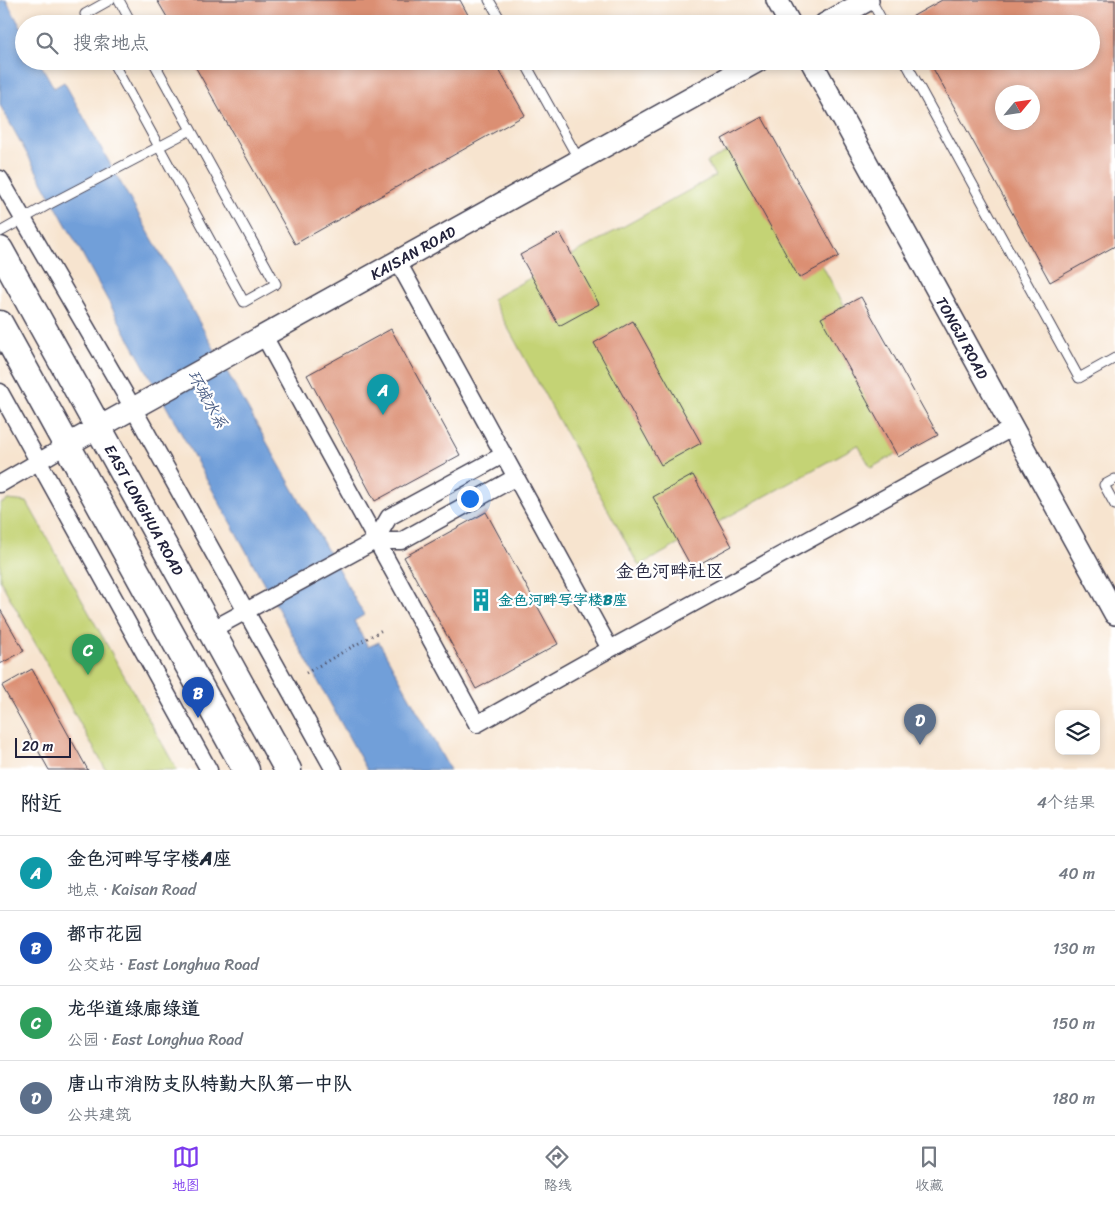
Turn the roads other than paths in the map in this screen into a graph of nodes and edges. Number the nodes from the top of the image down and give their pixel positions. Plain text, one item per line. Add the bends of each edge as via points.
1 (110, 0) edge
2 (119, 0) edge
3 (489, 0) edge
4 (777, 0) edge
5 (870, 0) edge
6 (86, 15) edge
7 (127, 15) edge
8 (498, 15) edge
9 (785, 15) edge
10 (842, 15) edge
11 (879, 15) edge
12 (117, 70) edge
13 (158, 70) edge
14 (529, 70) edge
15 (742, 70) edge
16 (816, 70) edge
17 (910, 70) edge
18 (191, 130) junction
19 (159, 146) junction
20 (580, 161) junction
21 (0, 179) edge
22 (23, 220) junction
23 (0, 232) edge
24 (0, 250) edge
25 (398, 262) junction
26 (0, 324) edge
27 (264, 336) junction
28 (1115, 358) edge
29 (0, 392) edge
30 (133, 408) junction
31 (98, 427) junction
32 (1012, 428) junction
33 (67, 445) junction
34 (503, 455) junction
35 (39, 462) junction
36 (516, 477) junction
37 (1115, 479) edge
38 (0, 484) edge
39 (1115, 505) edge
40 (376, 540) junction
41 (246, 612) junction
42 (1115, 614) edge
43 (211, 630) junction
44 (610, 649) junction
45 (209, 770) edge
46 (246, 770) edge
47 (288, 770) edge
48 (334, 770) edge

1 - 6 lane
2 - 7 lane
3 - 8 lane
4 - 9 street
5 - 10 street
5 - 11 lane
12 - 19 lane
13 - 18 lane
14 - 20 lane
15 - 20 street, KAISAN ROAD
16 - 32 street, TONGJI ROAD
17 - 28 lane via 1078,378
18 - 19 lane
18 - 19 lane via 276,284 244,302
19 - 22 lane
20 - 25 street, KAISAN ROAD
21 - 22 street
22 - 23 lane
22 - 30 street
24 - 31 main road, EAST LONGHUA ROAD
25 - 27 street, KAISAN ROAD
25 - 34 street
26 - 33 main road
27 - 30 street, KAISAN ROAD
27 - 40 street
29 - 35 street
30 - 31 street, KAISAN ROAD
30 - 41 street
31 - 33 street, KAISAN ROAD
31 - 43 main road, EAST LONGHUA ROAD
32 - 42 street, TONGJI ROAD
32 - 44 street
33 - 35 street
33 - 46 main road
34 - 36 street
34 - 40 street via 389,517
35 - 38 street
35 - 45 street
36 - 40 street via 401,541
36 - 44 street
37 - 39 lane via 1104,485
40 - 41 street
40 - 44 street via 477,724
41 - 43 street
41 - 48 street
43 - 47 main road, EAST LONGHUA ROAD

